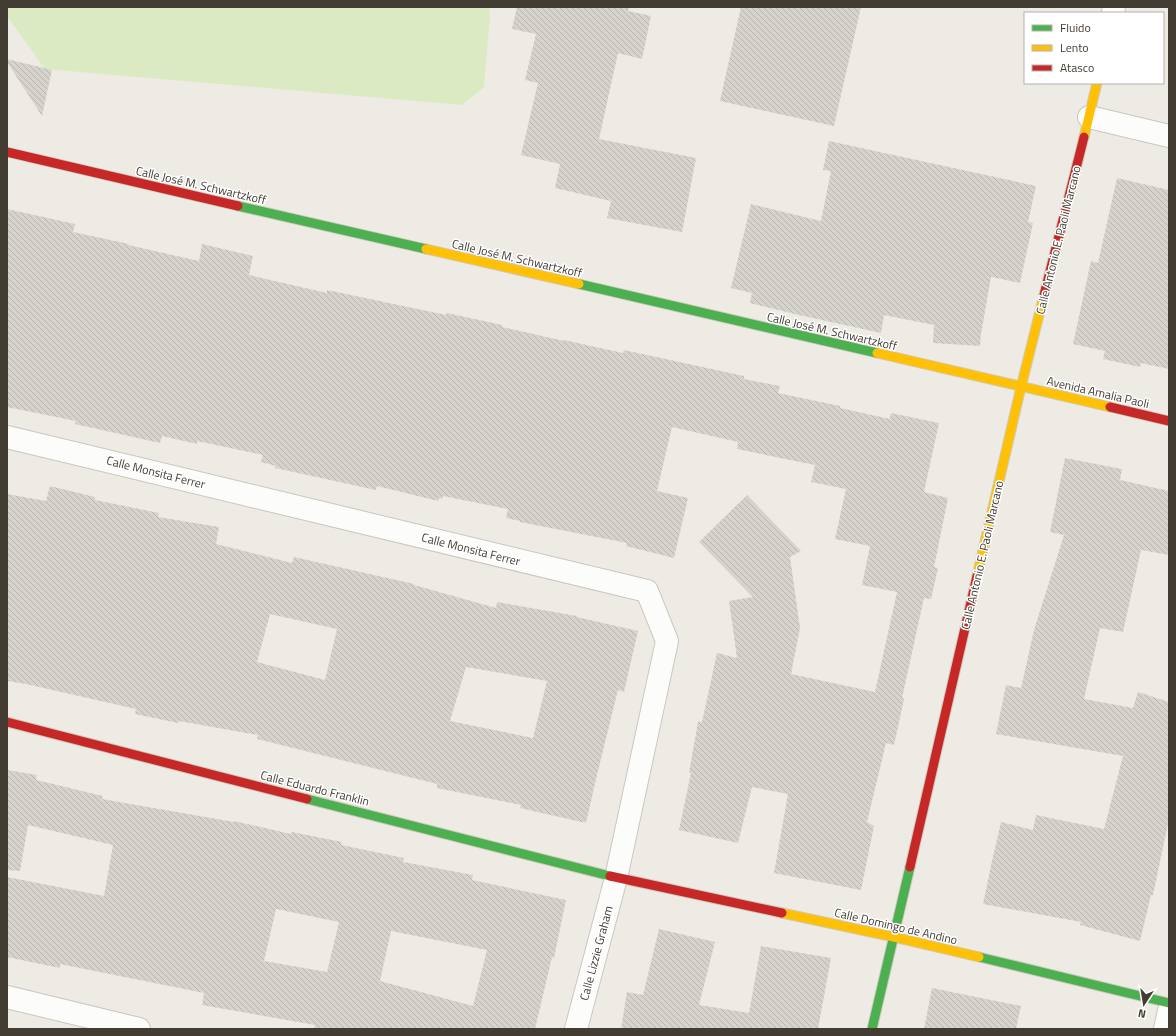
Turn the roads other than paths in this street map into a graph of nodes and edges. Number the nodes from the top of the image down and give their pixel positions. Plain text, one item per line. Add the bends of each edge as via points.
1 (1097, 84) edge
2 (1089, 117) junction
3 (1169, 136) edge
4 (7, 152) edge
5 (1021, 387) junction
6 (1169, 421) edge
7 (7, 437) edge
8 (7, 722) edge
9 (616, 878) junction
10 (894, 937) junction
11 (7, 997) edge
12 (1169, 1003) edge
13 (1169, 1012) edge
14 (139, 1029) edge
15 (576, 1029) edge
16 (872, 1029) edge
17 (1165, 1029) edge

1 - 2 street, Calle Antonio E. Paoli Marcano
2 - 3 street
2 - 5 street, Calle Antonio E. Paoli Marcano
4 - 5 street, Calle José M. Schwartzkoff
5 - 6 street, Avenida Amalia Paoli
5 - 10 street, Calle Antonio E. Paoli Marcano
7 - 9 street, Calle Monsita Ferrer via 647,591 667,641
8 - 9 street, Calle Eduardo Franklin
9 - 10 street, Calle Domingo de Andino
9 - 15 street, Calle Lizzie Graham
10 - 12 street, Calle Domingo de Andino
10 - 16 street, Calle Antonio E. Paoli Marcano
11 - 14 street
13 - 17 street

